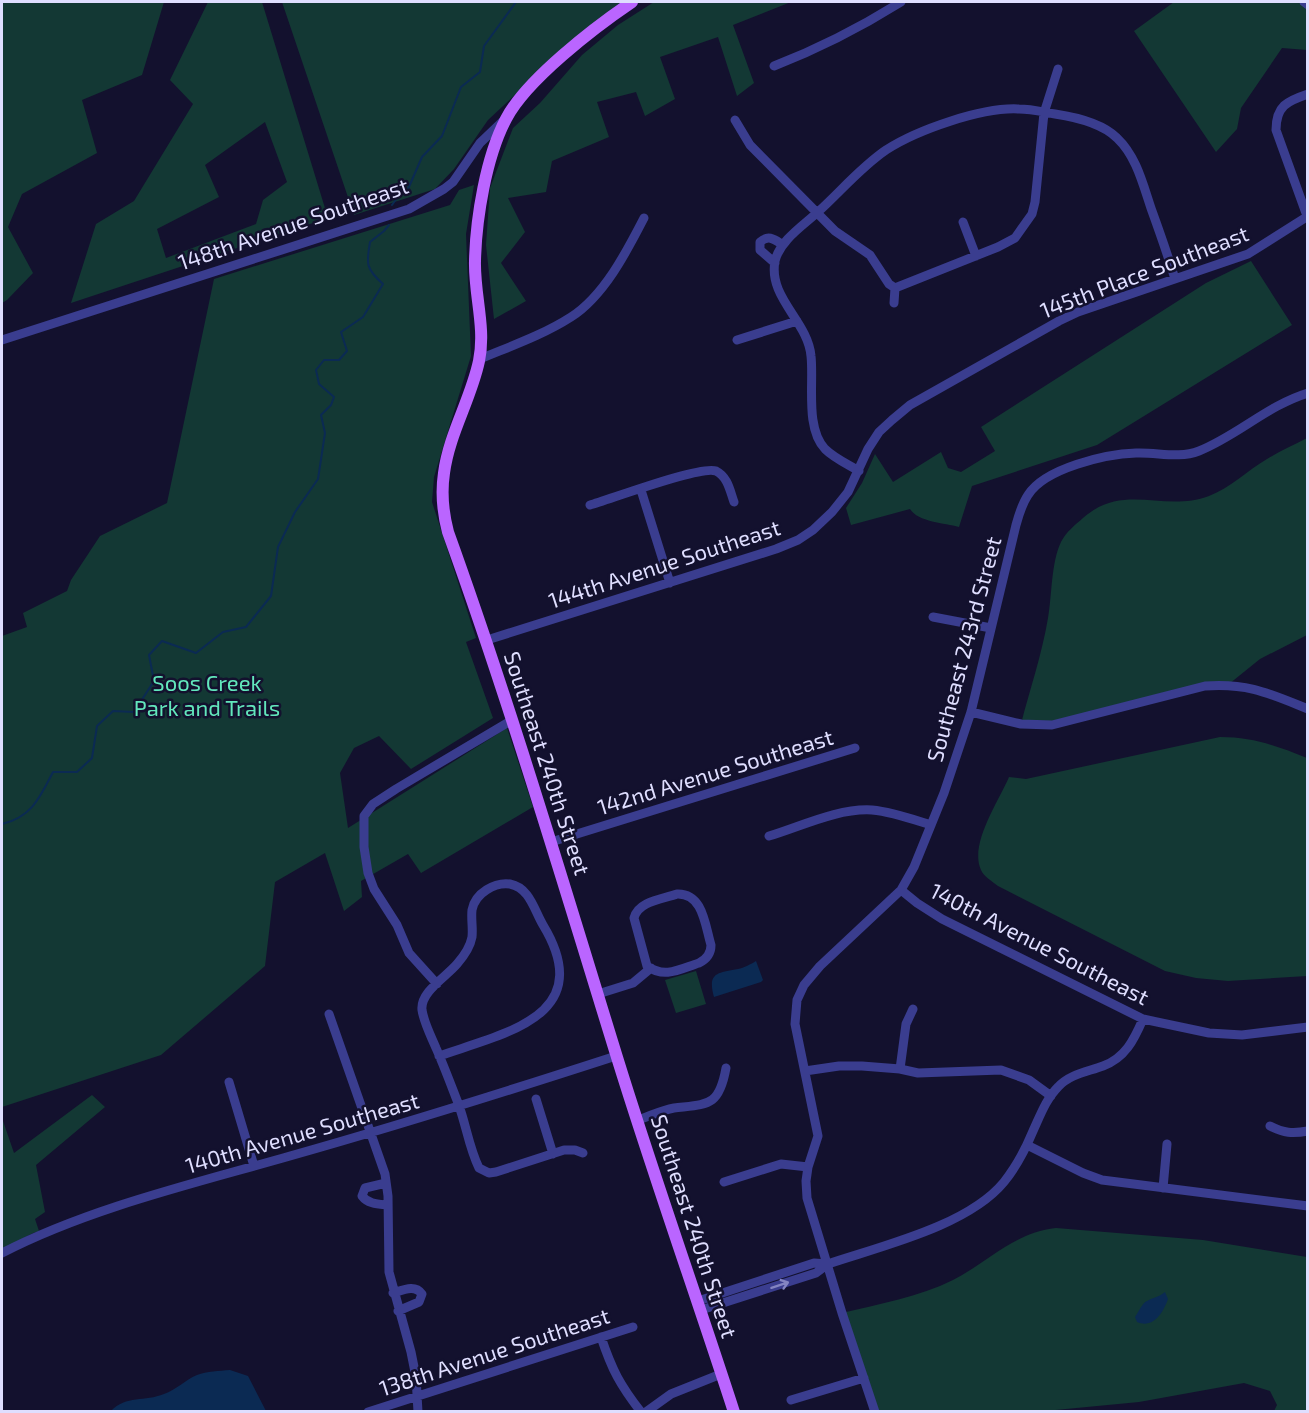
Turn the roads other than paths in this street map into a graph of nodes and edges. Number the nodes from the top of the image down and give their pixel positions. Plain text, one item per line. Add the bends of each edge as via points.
1 (632, 2) edge
2 (901, 2) edge
3 (1304, 2) edge
4 (1308, 5) edge
5 (774, 66) dead end
6 (1058, 69) dead end
7 (1308, 94) edge
8 (1044, 113) junction
9 (506, 118) junction
10 (735, 120) dead end
11 (817, 213) junction
12 (1307, 216) edge
13 (644, 218) dead end
14 (963, 222) dead end
15 (783, 245) junction
16 (976, 256) junction
17 (775, 263) junction
18 (1175, 279) junction
19 (895, 288) junction
20 (894, 303) dead end
21 (797, 321) junction
22 (2, 340) edge
23 (737, 340) dead end
24 (480, 359) junction
25 (1308, 393) edge
26 (858, 471) junction
27 (641, 490) junction
28 (734, 502) dead end
29 (590, 505) dead end
30 (670, 583) junction
31 (933, 617) dead end
32 (991, 628) junction
33 (487, 640) junction
34 (1308, 708) edge
35 (971, 712) junction
36 (512, 720) junction
37 (855, 748) dead end
38 (931, 825) junction
39 (769, 836) dead end
40 (551, 842) junction
41 (901, 890) junction
42 (651, 968) junction
43 (436, 984) junction
44 (598, 994) junction
45 (913, 1009) dead end
46 (329, 1014) dead end
47 (1143, 1019) junction
48 (1307, 1029) edge
49 (439, 1056) junction
50 (616, 1056) junction
51 (726, 1068) dead end
52 (900, 1069) junction
53 (805, 1071) junction
54 (229, 1082) dead end
55 (1051, 1096) junction
56 (536, 1099) dead end
57 (459, 1107) junction
58 (638, 1120) junction
59 (1270, 1126) dead end
60 (1308, 1131) edge
61 (372, 1133) junction
62 (1167, 1144) dead end
63 (1027, 1145) junction
64 (583, 1153) dead end
65 (553, 1154) junction
66 (254, 1166) junction
67 (808, 1167) junction
68 (724, 1182) dead end
69 (386, 1183) junction
70 (1163, 1188) junction
71 (388, 1205) junction
72 (1308, 1206) edge
73 (2, 1253) edge
74 (828, 1264) junction
75 (393, 1293) junction
76 (699, 1305) junction
77 (398, 1311) junction
78 (633, 1327) dead end
79 (601, 1337) junction
80 (722, 1374) junction
81 (864, 1378) junction
82 (418, 1396) junction
83 (791, 1400) dead end
84 (368, 1412) edge
85 (418, 1412) edge
86 (641, 1412) edge
87 (646, 1412) edge
88 (734, 1412) edge
89 (875, 1412) edge

1 - 9 main road, 148th Avenue Southeast via 560,59 532,85
2 - 5 street via 810,52
3 - 4 street
6 - 8 street
7 - 12 street via 1289,101 1276,120 1276,130
8 - 11 street via 993,111 908,138 885,151
8 - 16 street via 1032,214 1015,238
8 - 18 street via 1072,117 1117,138 1136,164
9 - 22 street, 148th Avenue Southeast via 480,143 453,182 409,209
9 - 24 main road, Southeast 240th Street via 477,222
10 - 11 street via 750,145
11 - 15 street
11 - 19 street via 870,255 888,284
12 - 18 street, 145th Place Southeast via 1248,254
13 - 24 street via 625,257 572,316
14 - 16 street
15 - 17 street
15 - 17 street via 772,238 760,242 760,250
16 - 19 street
17 - 21 street via 777,285
18 - 26 street, 145th Place Southeast via 1059,321 910,405 879,432
19 - 20 street
21 - 23 street
21 - 26 street via 811,355 813,423 817,436 833,456
24 - 33 main road, Southeast 240th Street via 447,458 442,492 448,532
25 - 32 street, Southeast 243rd Street via 1200,450 1178,456 1139,453 1101,458 1061,470 1035,486 1021,508
26 - 30 street, 144th Avenue Southeast via 832,512 798,540
27 - 28 street via 687,473 709,470 725,478
27 - 29 street
27 - 30 street
30 - 33 street, 144th Avenue Southeast
31 - 32 street
32 - 35 street, Southeast 243rd Street
33 - 36 main road, Southeast 240th Street
34 - 35 street via 1253,688 1229,684 1205,686 1052,725 1021,724
35 - 38 street, Southeast 243rd Street
36 - 40 main road, Southeast 240th Street
36 - 43 street via 373,804 364,816 368,873 374,889 398,926 409,953
37 - 40 street, 142nd Avenue Southeast
38 - 39 street via 893,813 853,811
38 - 41 street, Southeast 243rd Street
40 - 44 main road, Southeast 240th Street
41 - 47 street, 140th Avenue Southeast via 942,919
41 - 53 street, Southeast 243rd Street via 804,985 795,1014
42 - 42 street via 645,961 634,924 635,912 644,904 677,894 689,896 698,904 711,945 708,956 699,963 665,973
42 - 44 street via 633,983
43 - 49 street via 426,995 422,1011
43 - 49 street via 469,947 472,909 482,894 493,886 511,884 522,889 550,936 561,978 557,994 524,1024
44 - 50 main road, Southeast 240th Street
45 - 52 street via 906,1024
46 - 61 street
47 - 48 street, 140th Avenue Southeast via 1209,1033 1242,1035
47 - 55 street via 1124,1053 1104,1066 1068,1078
49 - 57 street
50 - 57 street, 140th Avenue Southeast
50 - 58 main road, Southeast 240th Street
51 - 58 street via 720,1090 704,1105 672,1108
52 - 53 street via 839,1066
52 - 55 street via 918,1073 1001,1070 1029,1080
53 - 67 street, Southeast 243rd Street via 818,1136
54 - 66 street
55 - 63 street
56 - 65 street
57 - 61 street, 140th Avenue Southeast
57 - 65 street via 477,1163 484,1171 496,1172
58 - 76 main road, Southeast 240th Street
59 - 60 street via 1284,1133
61 - 66 street, 140th Avenue Southeast
61 - 69 street
62 - 70 street
63 - 70 street via 1102,1180
63 - 74 street via 1004,1182 975,1208 922,1232
64 - 65 street via 564,1150
66 - 73 street, 140th Avenue Southeast via 67,1223
67 - 68 street via 781,1164
67 - 74 street, Southeast 243rd Street via 807,1198
69 - 71 street
69 - 71 street via 364,1188 362,1196 372,1203
70 - 72 street
71 - 75 street
74 - 76 street via 816,1273
74 - 81 street, Southeast 243rd Street
75 - 77 street
75 - 77 street via 410,1288 422,1294 419,1302
76 - 80 main road, Southeast 240th Street
77 - 82 street via 411,1352
78 - 79 street, 138th Avenue Southeast
79 - 82 street, 138th Avenue Southeast
79 - 86 street via 613,1372
80 - 87 street via 670,1394
80 - 88 main road, Southeast 240th Street
81 - 83 street
81 - 89 street, Southeast 243rd Street
82 - 84 street, 138th Avenue Southeast
82 - 85 street

